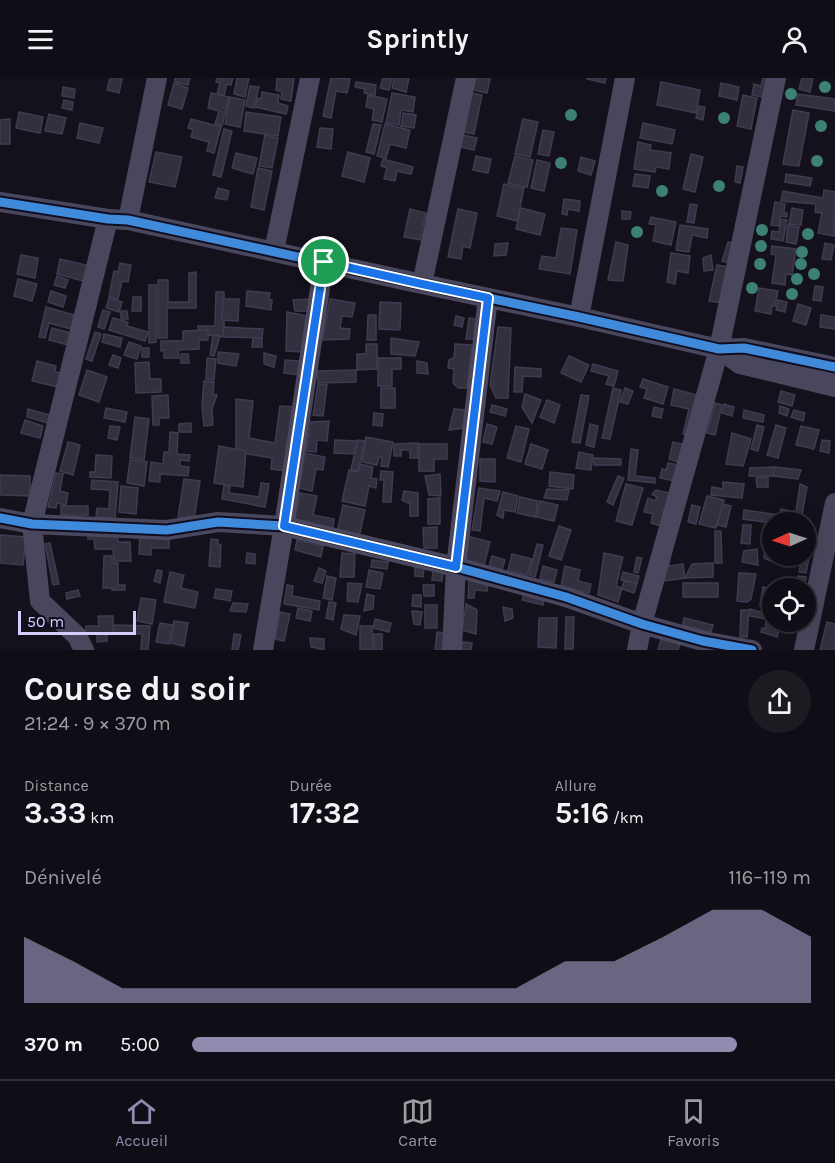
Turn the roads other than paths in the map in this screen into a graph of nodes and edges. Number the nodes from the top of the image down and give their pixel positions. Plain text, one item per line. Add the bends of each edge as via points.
1 (157, 78) edge
2 (310, 78) edge
3 (466, 78) edge
4 (625, 78) edge
5 (776, 78) edge
6 (0, 202) edge
7 (108, 219) junction
8 (128, 220) junction
9 (274, 251) junction
10 (324, 262) junction
11 (422, 284) junction
12 (488, 298) junction
13 (579, 317) junction
14 (719, 349) junction
15 (835, 367) edge
16 (835, 387) edge
17 (835, 503) edge
18 (0, 518) edge
19 (32, 524) junction
20 (284, 526) junction
21 (456, 567) junction
22 (642, 624) junction
23 (84, 650) edge
24 (263, 650) edge
25 (452, 650) edge
26 (637, 650) edge
27 (752, 650) edge
28 (804, 650) edge

1 - 8 street
2 - 9 street
3 - 11 street
4 - 13 street
5 - 14 street
6 - 7 street
7 - 8 street
7 - 19 street
8 - 9 street
9 - 10 street
10 - 11 street
10 - 20 street
11 - 12 street
12 - 13 street
12 - 21 street
13 - 14 street
14 - 15 street via 744,348
14 - 16 street via 740,364
14 - 22 street
17 - 28 street
18 - 19 street
19 - 20 street via 167,530 218,522
19 - 23 street via 40,601 77,636
20 - 21 street
20 - 24 street
21 - 22 street via 566,597
21 - 25 street
22 - 26 street
22 - 27 street

